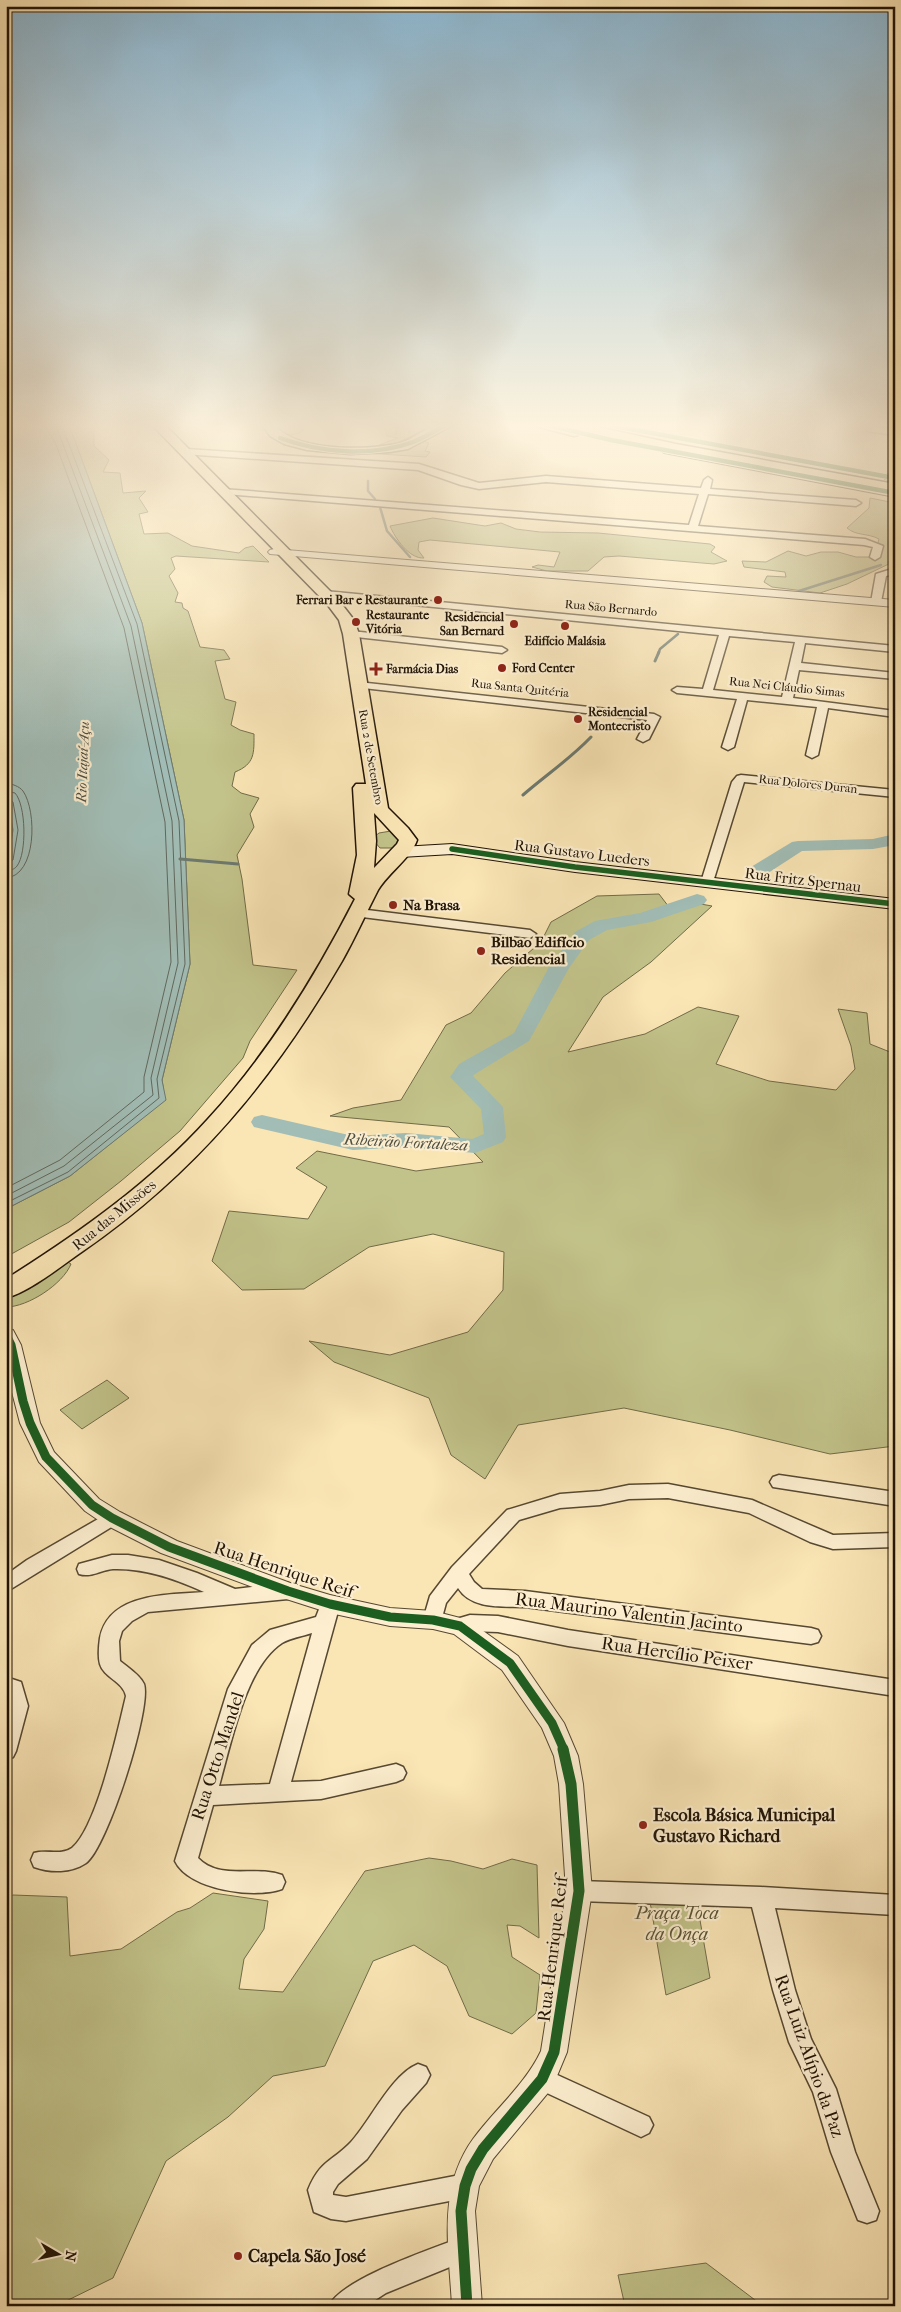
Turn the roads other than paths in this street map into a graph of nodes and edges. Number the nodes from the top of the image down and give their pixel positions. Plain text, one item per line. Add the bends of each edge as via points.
1 (258, 531) edge
2 (261, 531) edge
3 (736, 531) edge
4 (280, 552) junction
5 (875, 557) dead end
6 (895, 571) edge
7 (325, 594) junction
8 (876, 602) junction
9 (895, 604) edge
10 (725, 632) junction
11 (351, 634) junction
12 (801, 639) junction
13 (895, 649) edge
14 (502, 650) dead end
15 (795, 666) junction
16 (895, 676) edge
17 (358, 685) junction
18 (677, 690) dead end
19 (707, 693) junction
20 (743, 697) junction
21 (787, 701) junction
22 (822, 704) junction
23 (895, 714) edge
24 (642, 739) dead end
25 (728, 747) dead end
26 (812, 756) dead end
27 (895, 794) edge
28 (399, 829) junction
29 (366, 839) junction
30 (452, 849) junction
31 (401, 852) junction
32 (708, 882) junction
33 (895, 904) edge
34 (359, 913) junction
35 (530, 934) dead end
36 (208, 1125) junction
37 (64, 1248) junction
38 (6, 1277) edge
39 (6, 1290) edge
40 (6, 1335) edge
41 (780, 1482) dead end
42 (895, 1499) edge
43 (112, 1518) junction
44 (895, 1540) edge
45 (86, 1569) dead end
46 (459, 1572) junction
47 (6, 1586) edge
48 (288, 1591) junction
49 (236, 1597) junction
50 (327, 1613) junction
51 (433, 1620) junction
52 (460, 1626) junction
53 (811, 1636) dead end
54 (6, 1685) edge
55 (895, 1688) edge
56 (6, 1751) edge
57 (396, 1773) dead end
58 (278, 1793) junction
59 (205, 1796) junction
60 (42, 1860) dead end
61 (274, 1882) dead end
62 (579, 1891) junction
63 (761, 1897) junction
64 (895, 1906) edge
65 (418, 2074) dead end
66 (542, 2078) junction
67 (641, 2125) dead end
68 (465, 2186) junction
69 (867, 2212) dead end
70 (463, 2249) junction
71 (342, 2306) edge
72 (467, 2306) edge

1 - 4 main road, Rua 2 de Setembro
2 - 4 main road, Rua 2 de Setembro
3 - 5 street via 871,543 878,546
4 - 7 main road, Rua 2 de Setembro
4 - 8 street
4 - 29 main road, Rua 2 de Setembro via 328,610 339,629
6 - 8 street via 881,574
7 - 10 street, Rua São Bernardo
7 - 11 main road, Rua 2 de Setembro via 346,620
8 - 9 street
10 - 12 street, Rua São Bernardo
10 - 19 street
11 - 14 street
11 - 17 main road, Rua 2 de Setembro
12 - 13 street, Rua São Bernardo
12 - 15 street
15 - 16 street
15 - 21 street
17 - 24 street, Rua Santa Quitéria via 654,716
17 - 28 main road, Rua 2 de Setembro via 379,808 385,818
18 - 19 street, Rua Nei Cláudio Simas
19 - 20 street, Rua Nei Cláudio Simas
20 - 21 street, Rua Nei Cláudio Simas
20 - 25 street
21 - 22 street, Rua Nei Cláudio Simas
22 - 23 street, Rua Nei Cláudio Simas
22 - 26 street
27 - 32 street, Rua Dolores Duran via 741,778
28 - 29 main road via 385,826
28 - 30 main road, Rua Gustavo Lueders
28 - 31 main road via 408,840
29 - 31 main road via 385,854
29 - 36 main road, Rua 2 de Setembro via 364,880 350,912 261,1053
30 - 31 main road, Rua Gustavo Lueders
30 - 32 main road, Rua Gustavo Lueders
31 - 34 main road via 380,873
32 - 33 main road, Rua Fritz Spernau
34 - 35 street
34 - 36 main road via 335,956 254,1079
36 - 37 main road, Rua das Missões via 193,1148 152,1186 94,1233
37 - 38 main road, Rua das Missões
37 - 39 main road, Rua das Missões
40 - 43 street, Rua Henrique Reif via 23,1401 46,1456 92,1505
41 - 42 street
43 - 47 street via 34,1565
43 - 48 street, Rua Henrique Reif via 169,1547
44 - 46 street via 834,1542 752,1507 668,1491 629,1492 560,1501 513,1515
45 - 49 street via 110,1562 136,1563 193,1578
46 - 51 street via 436,1601
46 - 53 street, Rua Maurino Valentin Jacinto via 468,1589 481,1597 525,1599
48 - 49 street
48 - 50 street, Rua Henrique Reif
49 - 60 street via 145,1605 123,1616 113,1626 108,1642 110,1664 134,1685 136,1696 118,1771 90,1843 70,1860
50 - 51 street, Rua Henrique Reif
50 - 58 street
50 - 59 street, Rua Otto Mandel via 277,1636 259,1651 238,1689
51 - 52 street, Rua Henrique Reif
52 - 55 street, Rua Hercílio Peixer via 470,1621 488,1623 566,1638
52 - 62 street, Rua Henrique Reif via 510,1663 552,1723 566,1756 571,1784
54 - 56 street via 14,1688 18,1706
57 - 58 street via 321,1790
58 - 59 street
59 - 61 street, Rua Otto Mandel via 186,1861 192,1870 223,1881
62 - 63 street
62 - 66 street, Rua Henrique Reif via 554,2052
63 - 64 street
63 - 69 street, Rua Luiz Alípio da Paz via 784,1990 801,2042 824,2089 843,2152
65 - 68 street via 359,2151 329,2175 320,2190 323,2203 346,2209
66 - 67 street
66 - 68 street, Rua Henrique Reif via 483,2149
68 - 70 street, Rua Henrique Reif via 461,2211
70 - 71 street via 377,2284
70 - 72 street, Rua Henrique Reif

